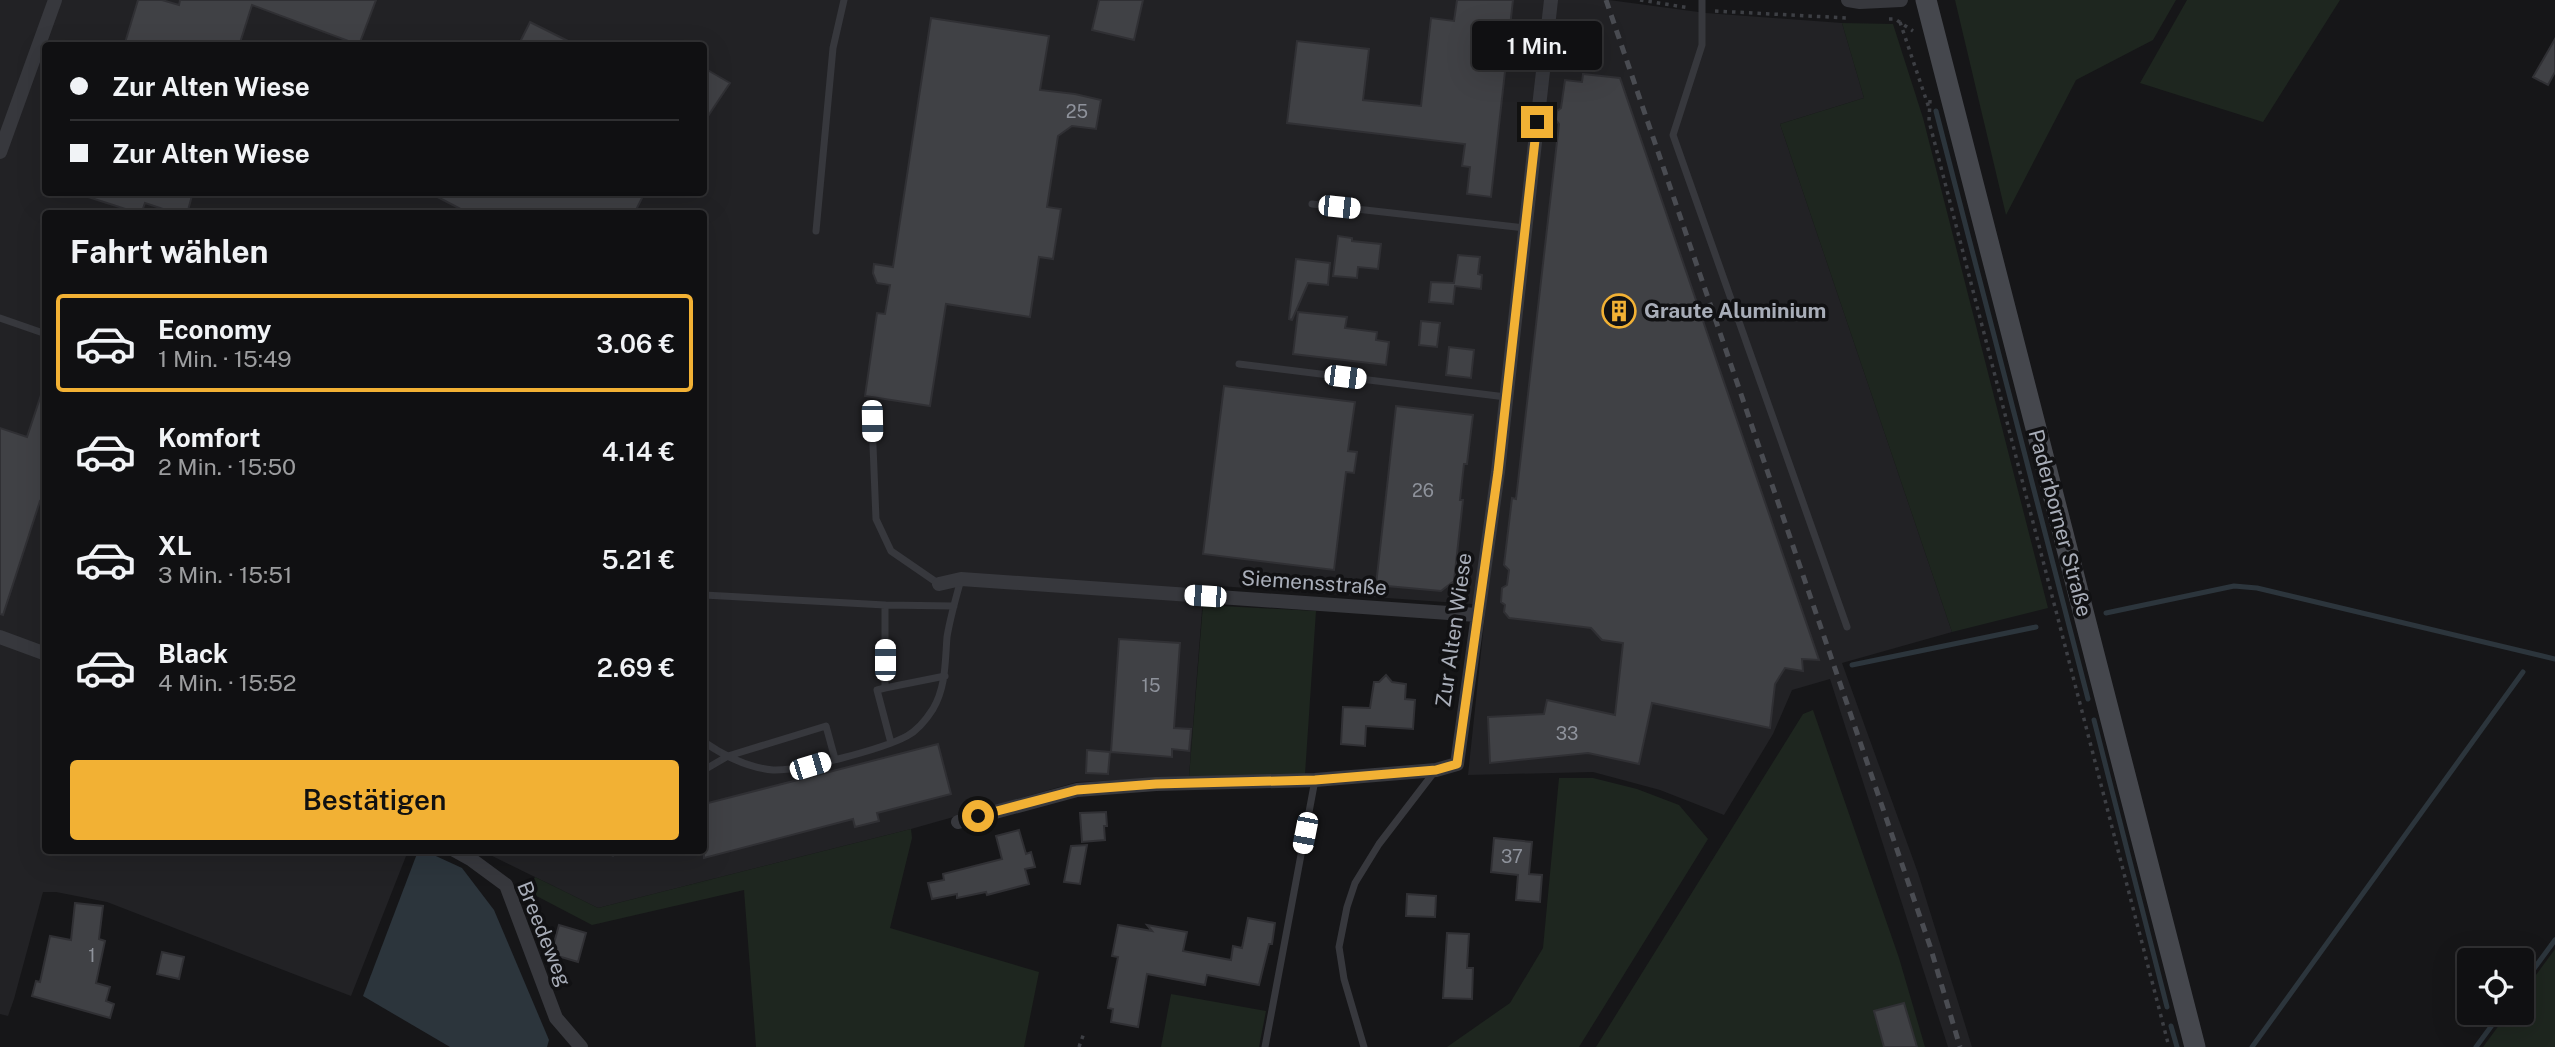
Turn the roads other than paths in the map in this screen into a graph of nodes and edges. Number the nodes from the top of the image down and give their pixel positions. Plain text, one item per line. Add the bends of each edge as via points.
1 (55, 0) edge
2 (844, 0) edge
3 (1552, 0) edge
4 (1702, 0) edge
5 (1848, 0) edge
6 (1901, 0) edge
7 (1926, 0) edge
8 (1895, 1) edge
9 (0, 152) edge
10 (1312, 204) dead end
11 (1525, 228) junction
12 (816, 231) dead end
13 (0, 318) edge
14 (42, 333) edge
15 (1239, 363) dead end
16 (1506, 397) junction
17 (872, 421) dead end
18 (961, 579) junction
19 (939, 583) joint
20 (707, 595) edge
21 (885, 605) junction
22 (954, 606) junction
23 (1477, 615) junction
24 (1847, 627) dead end
25 (0, 637) edge
26 (42, 653) edge
27 (945, 676) junction
28 (885, 688) junction
29 (891, 743) junction
30 (707, 744) edge
31 (728, 756) junction
32 (835, 758) junction
33 (707, 767) edge
34 (1436, 770) junction
35 (1315, 780) junction
36 (958, 822) dead end
37 (461, 854) edge
38 (581, 1047) edge
39 (1265, 1047) edge
40 (1364, 1047) edge
41 (2195, 1047) edge

1 - 9 street
2 - 12 lane via 833,48
3 - 11 street, Zur Alten Wiese
4 - 24 lane via 1702,45 1673,135
5 - 8 street
6 - 8 street
7 - 41 main road, Paderborner Straße
10 - 11 lane
11 - 16 street, Zur Alten Wiese
13 - 14 lane
15 - 16 lane
16 - 23 street, Zur Alten Wiese
17 - 19 lane via 876,519 891,551
18 - 19 street, Siemensstraße
18 - 22 lane
18 - 23 street, Siemensstraße
20 - 21 lane
21 - 22 lane
21 - 28 lane
22 - 27 lane
23 - 34 street, Zur Alten Wiese via 1457,764
25 - 26 street
27 - 28 lane
27 - 29 lane via 922,725
28 - 29 lane via 877,690
29 - 32 lane
30 - 31 lane
31 - 32 lane via 784,770
31 - 32 lane via 826,726
31 - 33 lane
34 - 35 street
34 - 40 lane via 1379,844 1354,883 1347,907 1339,947
35 - 36 street via 1077,790
35 - 39 lane
37 - 38 street, Breedeweg via 506,885 556,1018

